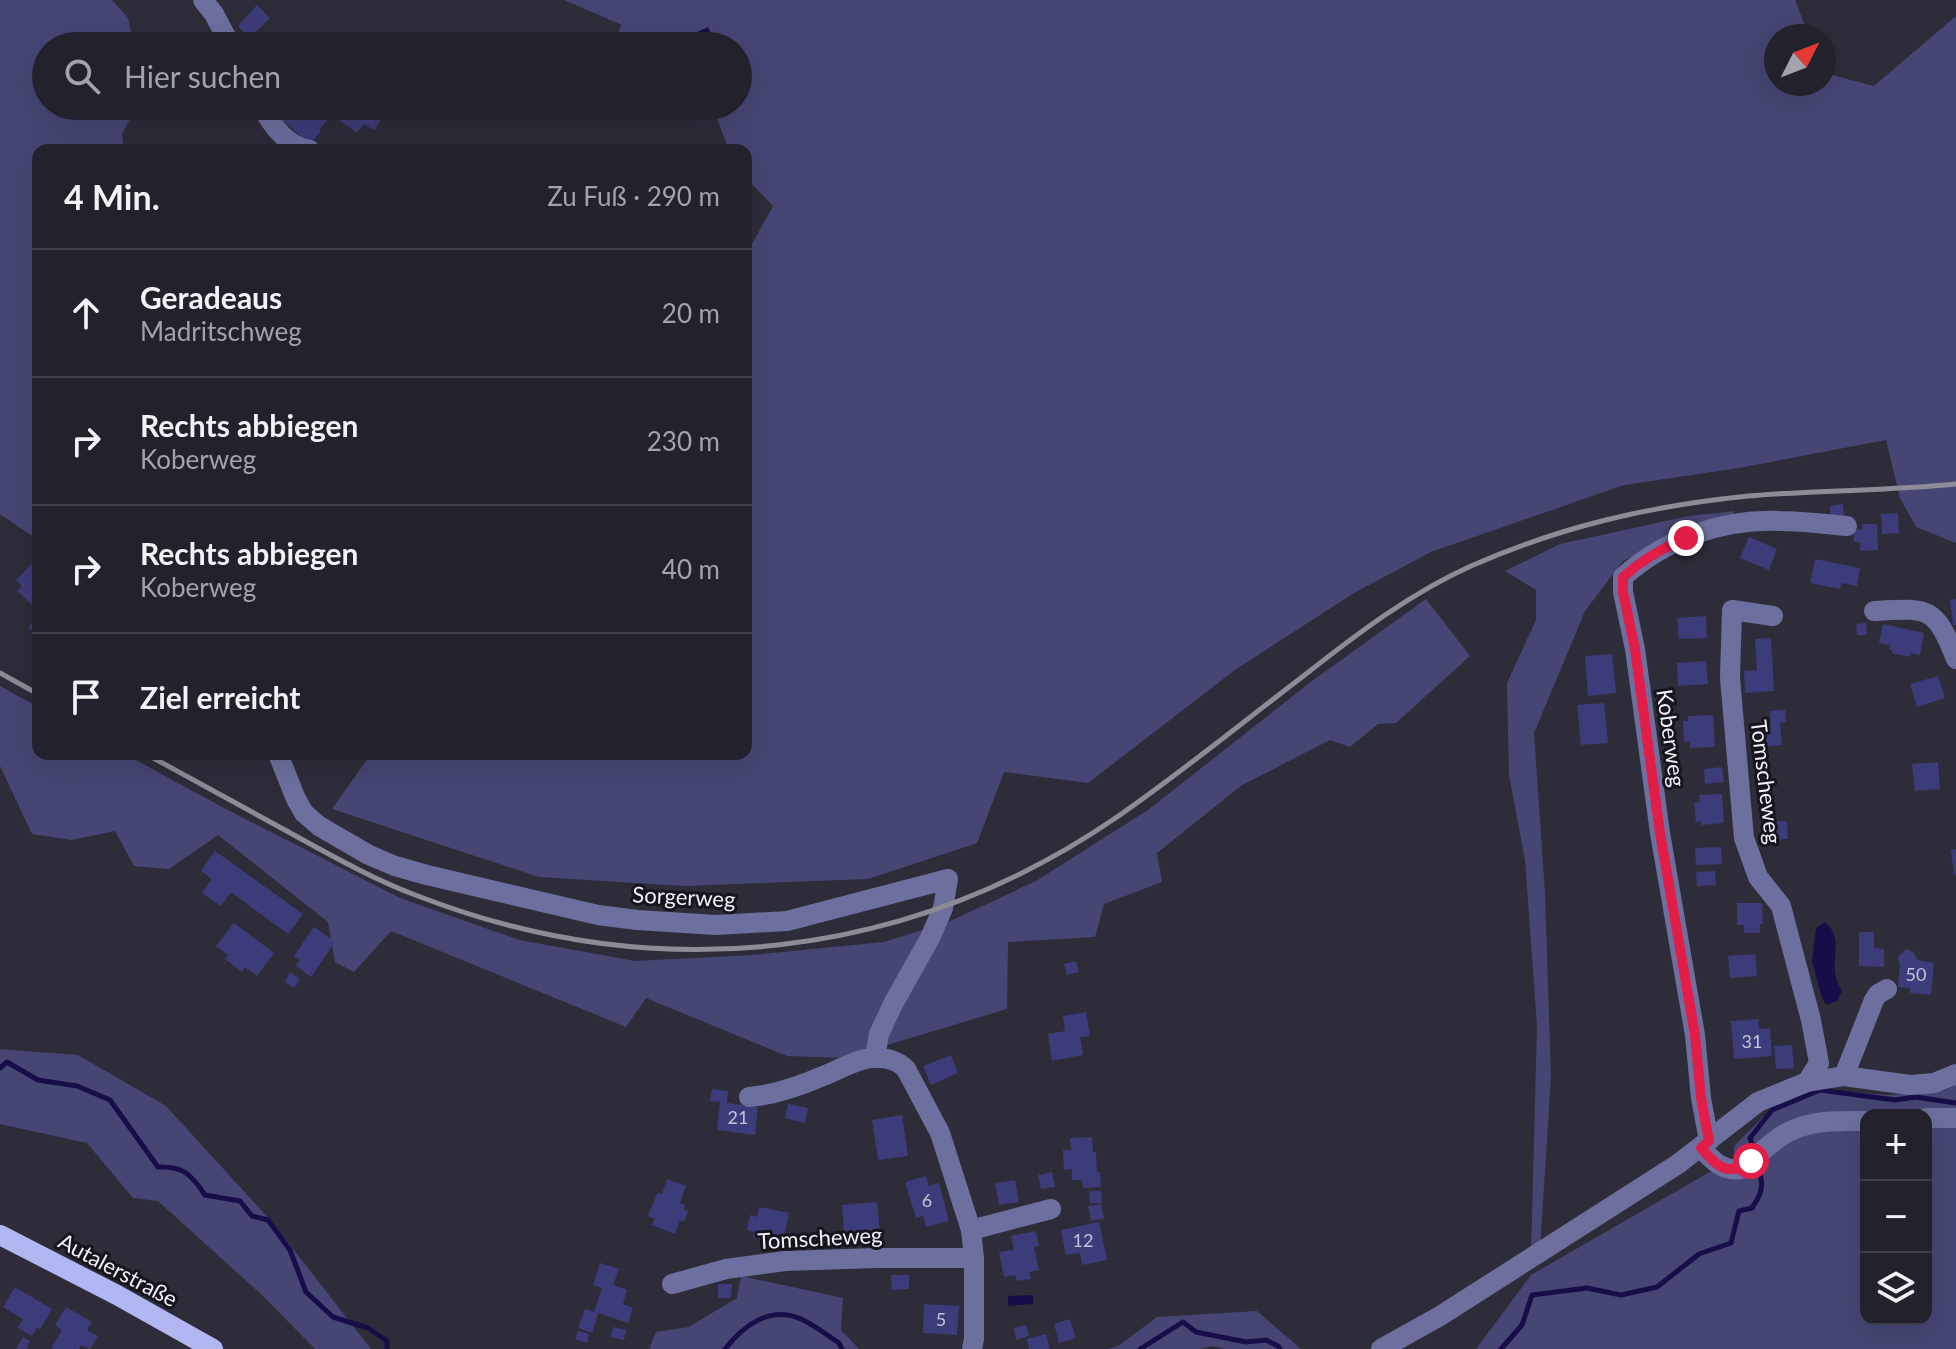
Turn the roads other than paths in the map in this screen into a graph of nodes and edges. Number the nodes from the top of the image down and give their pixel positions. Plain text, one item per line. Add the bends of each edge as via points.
1 (203, 0) edge
2 (224, 32) edge
3 (272, 120) edge
4 (295, 144) edge
5 (1847, 526) dead end
6 (1874, 611) dead end
7 (1773, 616) dead end
8 (1955, 653) edge
9 (280, 760) edge
10 (1887, 989) dead end
11 (875, 1058) junction
12 (1956, 1074) edge
13 (1844, 1076) junction
14 (1807, 1082) junction
15 (749, 1097) dead end
16 (1932, 1118) edge
17 (1956, 1118) edge
18 (1860, 1121) edge
19 (1705, 1144) junction
20 (1051, 1209) dead end
21 (971, 1230) junction
22 (0, 1235) edge
23 (974, 1258) junction
24 (672, 1284) dead end
25 (213, 1349) edge
26 (972, 1349) edge
27 (1381, 1349) edge

1 - 2 street
3 - 4 street
5 - 19 street, Koberweg via 1776,521 1707,530 1651,554 1623,577 1695,1035
6 - 8 street via 1924,612 1941,625
7 - 14 street, Tomscheweg via 1732,610 1730,678 1744,838 1758,877 1781,906 1811,1020 1819,1063
9 - 11 street, Sorgerweg via 304,813 369,855 417,872 598,915 716,925 787,921 948,879 943,908 879,1034
10 - 13 street via 1874,1000
11 - 15 street
11 - 21 street via 899,1062 906,1069 940,1133
12 - 13 street via 1910,1085
13 - 14 street
14 - 19 street via 1758,1102
16 - 17 street
18 - 19 street via 1808,1124 1783,1135 1741,1169 1712,1161
19 - 27 street
20 - 21 street
21 - 23 street
22 - 25 main road, Autalerstraße
23 - 24 street, Tomscheweg via 785,1261
23 - 26 street

